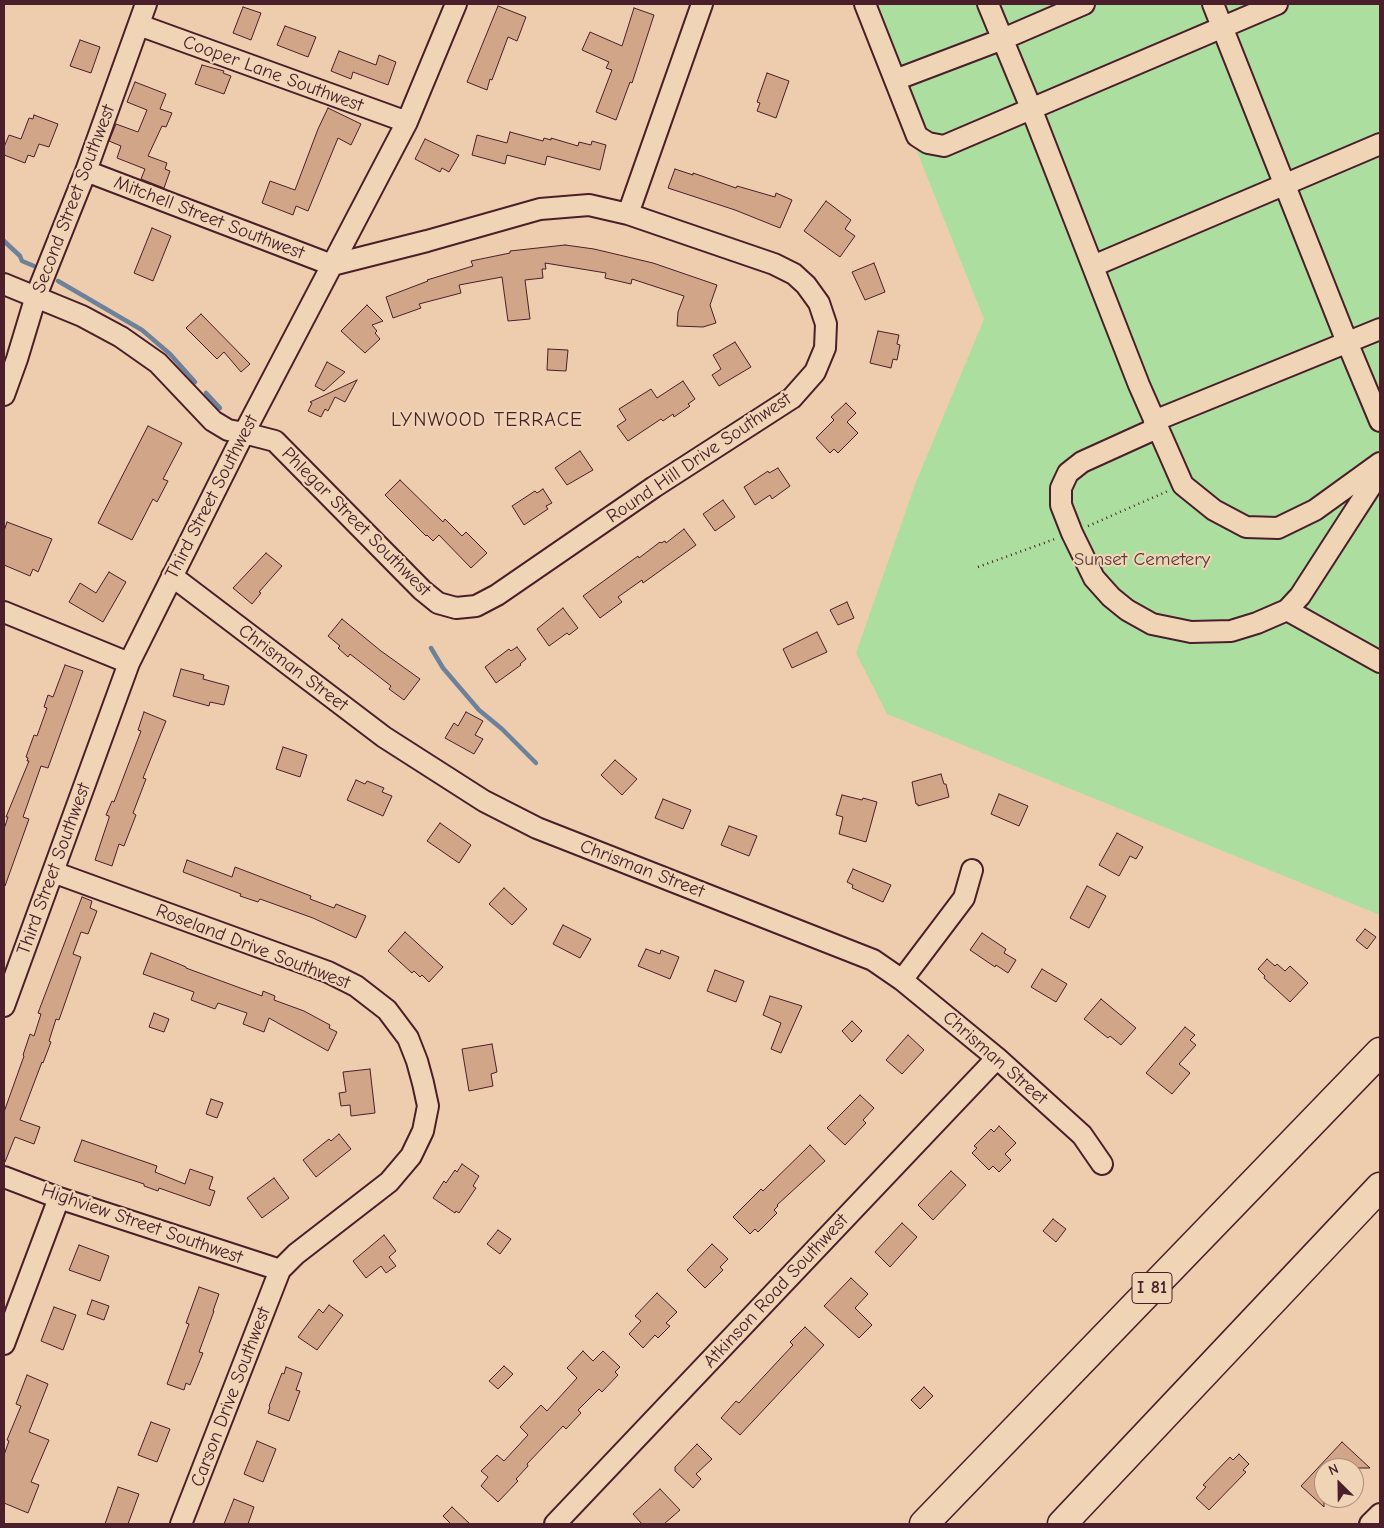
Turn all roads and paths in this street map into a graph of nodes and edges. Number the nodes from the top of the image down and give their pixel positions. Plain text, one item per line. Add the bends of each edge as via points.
1 (146, 4) edge
2 (456, 4) edge
3 (702, 4) edge
4 (865, 4) edge
5 (988, 4) edge
6 (1084, 4) edge
7 (1214, 4) edge
8 (1277, 4) edge
9 (139, 25) junction
10 (1222, 26) junction
11 (1003, 39) junction
12 (895, 80) junction
13 (1031, 108) junction
14 (407, 122) junction
15 (1380, 144) edge
16 (86, 171) junction
17 (1285, 184) junction
18 (628, 214) junction
19 (332, 265) junction
20 (1093, 266) junction
21 (4, 284) edge
22 (36, 296) junction
23 (1380, 329) edge
24 (1347, 342) junction
25 (4, 395) edge
26 (1380, 421) edge
27 (1156, 424) junction
28 (244, 432) junction
29 (1380, 463) edge
30 (1380, 472) edge
31 (1183, 485) junction
32 (1072, 533) junction
33 (978, 567) dead end
34 (172, 576) junction
35 (456, 608) joint
36 (1287, 610) junction
37 (4, 612) edge
38 (1380, 662) edge
39 (129, 663) junction
40 (972, 870) dead end
41 (53, 872) junction
42 (902, 980) junction
43 (4, 1006) edge
44 (1380, 1052) edge
45 (996, 1058) junction
46 (1102, 1164) dead end
47 (4, 1177) edge
48 (1380, 1187) edge
49 (59, 1198) junction
50 (280, 1270) junction
51 (4, 1344) edge
52 (1380, 1514) edge
53 (181, 1524) edge
54 (555, 1524) edge
55 (924, 1524) edge
56 (1062, 1524) edge
57 (1370, 1524) edge

1 - 9 street, Second Street Southwest
2 - 14 street, Third Street Southwest
3 - 18 street
4 - 12 street
5 - 11 street
6 - 11 street
7 - 10 street
8 - 10 street
9 - 14 street, Cooper Lane Southwest
9 - 16 street, Second Street Southwest
10 - 13 street
10 - 17 street
11 - 12 street
11 - 13 street
12 - 13 street via 917,136 928,143 944,146
13 - 20 street
14 - 19 street, Third Street Southwest
15 - 17 street
16 - 19 street, Mitchell Street Southwest
16 - 22 street, Second Street Southwest
17 - 20 street
17 - 24 street
18 - 19 street, Round Hill Drive Southwest via 589,205 540,209
18 - 35 street, Round Hill Drive Southwest via 774,264 794,274 819,303 826,324 825,348 815,372 792,398 654,487 497,595 476,606
19 - 28 street, Third Street Southwest
20 - 27 street
21 - 22 street, Phlegar Street Southwest
22 - 25 street, Second Street Southwest
22 - 28 street, Phlegar Street Southwest via 121,338 158,363 213,421 228,430
23 - 24 street
24 - 26 street
24 - 27 street
27 - 31 street
27 - 32 street via 1082,462 1068,473 1061,488 1062,505
28 - 34 street, Third Street Southwest
28 - 35 street, Phlegar Street Southwest via 275,441 422,590 438,603
29 - 31 street via 1315,510 1278,528 1246,526 1214,510
30 - 36 street via 1300,596
31 - 32 path
32 - 33 path
32 - 36 street via 1094,578 1127,610 1152,624 1191,632 1231,631
34 - 39 street, Third Street Southwest
34 - 42 street, Chrisman Street via 384,736 484,801 537,828 873,960
36 - 38 street
37 - 39 street
39 - 41 street, Third Street Southwest
40 - 42 street via 964,898
41 - 43 street, Third Street Southwest
41 - 50 street, Roseland Drive Southwest via 335,976 356,986 387,1010 408,1038 428,1106 423,1131 411,1156 389,1182
42 - 45 street, Chrisman Street
44 - 55 highway, I 81
45 - 46 street, Chrisman Street via 1082,1135
45 - 54 street, Atkinson Road Southwest
47 - 49 street, Highview Street Southwest
48 - 56 highway
49 - 50 street, Highview Street Southwest
49 - 51 street
50 - 53 street, Carson Drive Southwest
52 - 57 street

